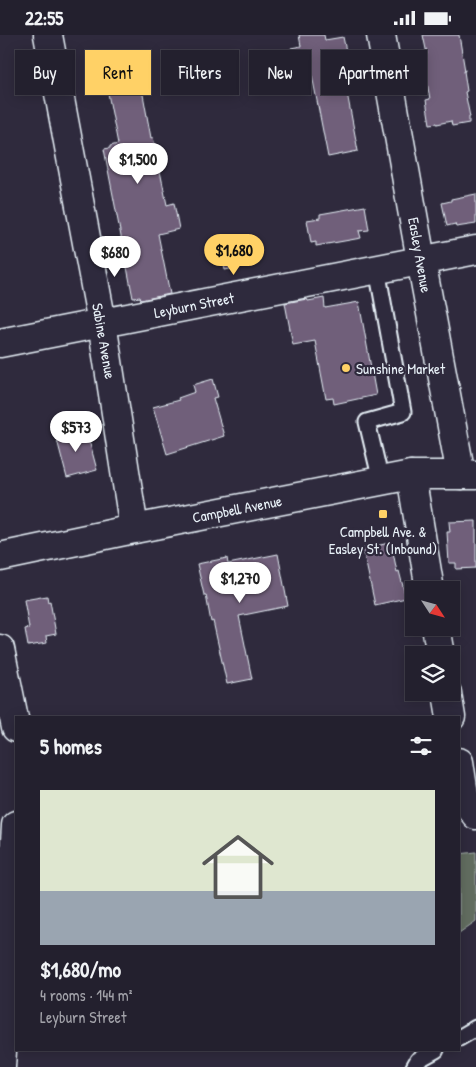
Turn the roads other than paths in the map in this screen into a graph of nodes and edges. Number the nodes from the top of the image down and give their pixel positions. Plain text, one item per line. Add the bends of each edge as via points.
1 (48, 35) edge
2 (381, 35) edge
3 (476, 250) edge
4 (421, 260) junction
5 (377, 269) junction
6 (102, 323) junction
7 (0, 343) edge
8 (411, 475) junction
9 (469, 475) edge
10 (381, 481) junction
11 (134, 529) junction
12 (0, 557) edge
13 (429, 581) edge
14 (0, 649) edge
15 (448, 701) edge
16 (451, 716) edge
17 (15, 723) edge
18 (460, 768) edge
19 (476, 815) edge
20 (15, 841) edge
21 (476, 1028) edge
22 (460, 1037) edge
23 (434, 1051) edge
24 (1, 1067) edge
25 (414, 1067) edge

1 - 6 street, Sabine Avenue
2 - 4 street, Easley Avenue
3 - 4 street, Leyburn Street
4 - 5 street, Leyburn Street
4 - 9 street, Easley Avenue
5 - 6 street, Leyburn Street
5 - 10 lane via 404,412 367,422
6 - 7 street, Leyburn Street
6 - 11 street, Sabine Avenue
8 - 9 street, Campbell Avenue
8 - 10 street, Campbell Avenue
8 - 13 street
10 - 11 street, Campbell Avenue
11 - 12 street, Campbell Avenue
14 - 17 street
15 - 16 street
18 - 19 street via 465,801
20 - 24 street
21 - 22 lane
23 - 25 lane via 418,1060

